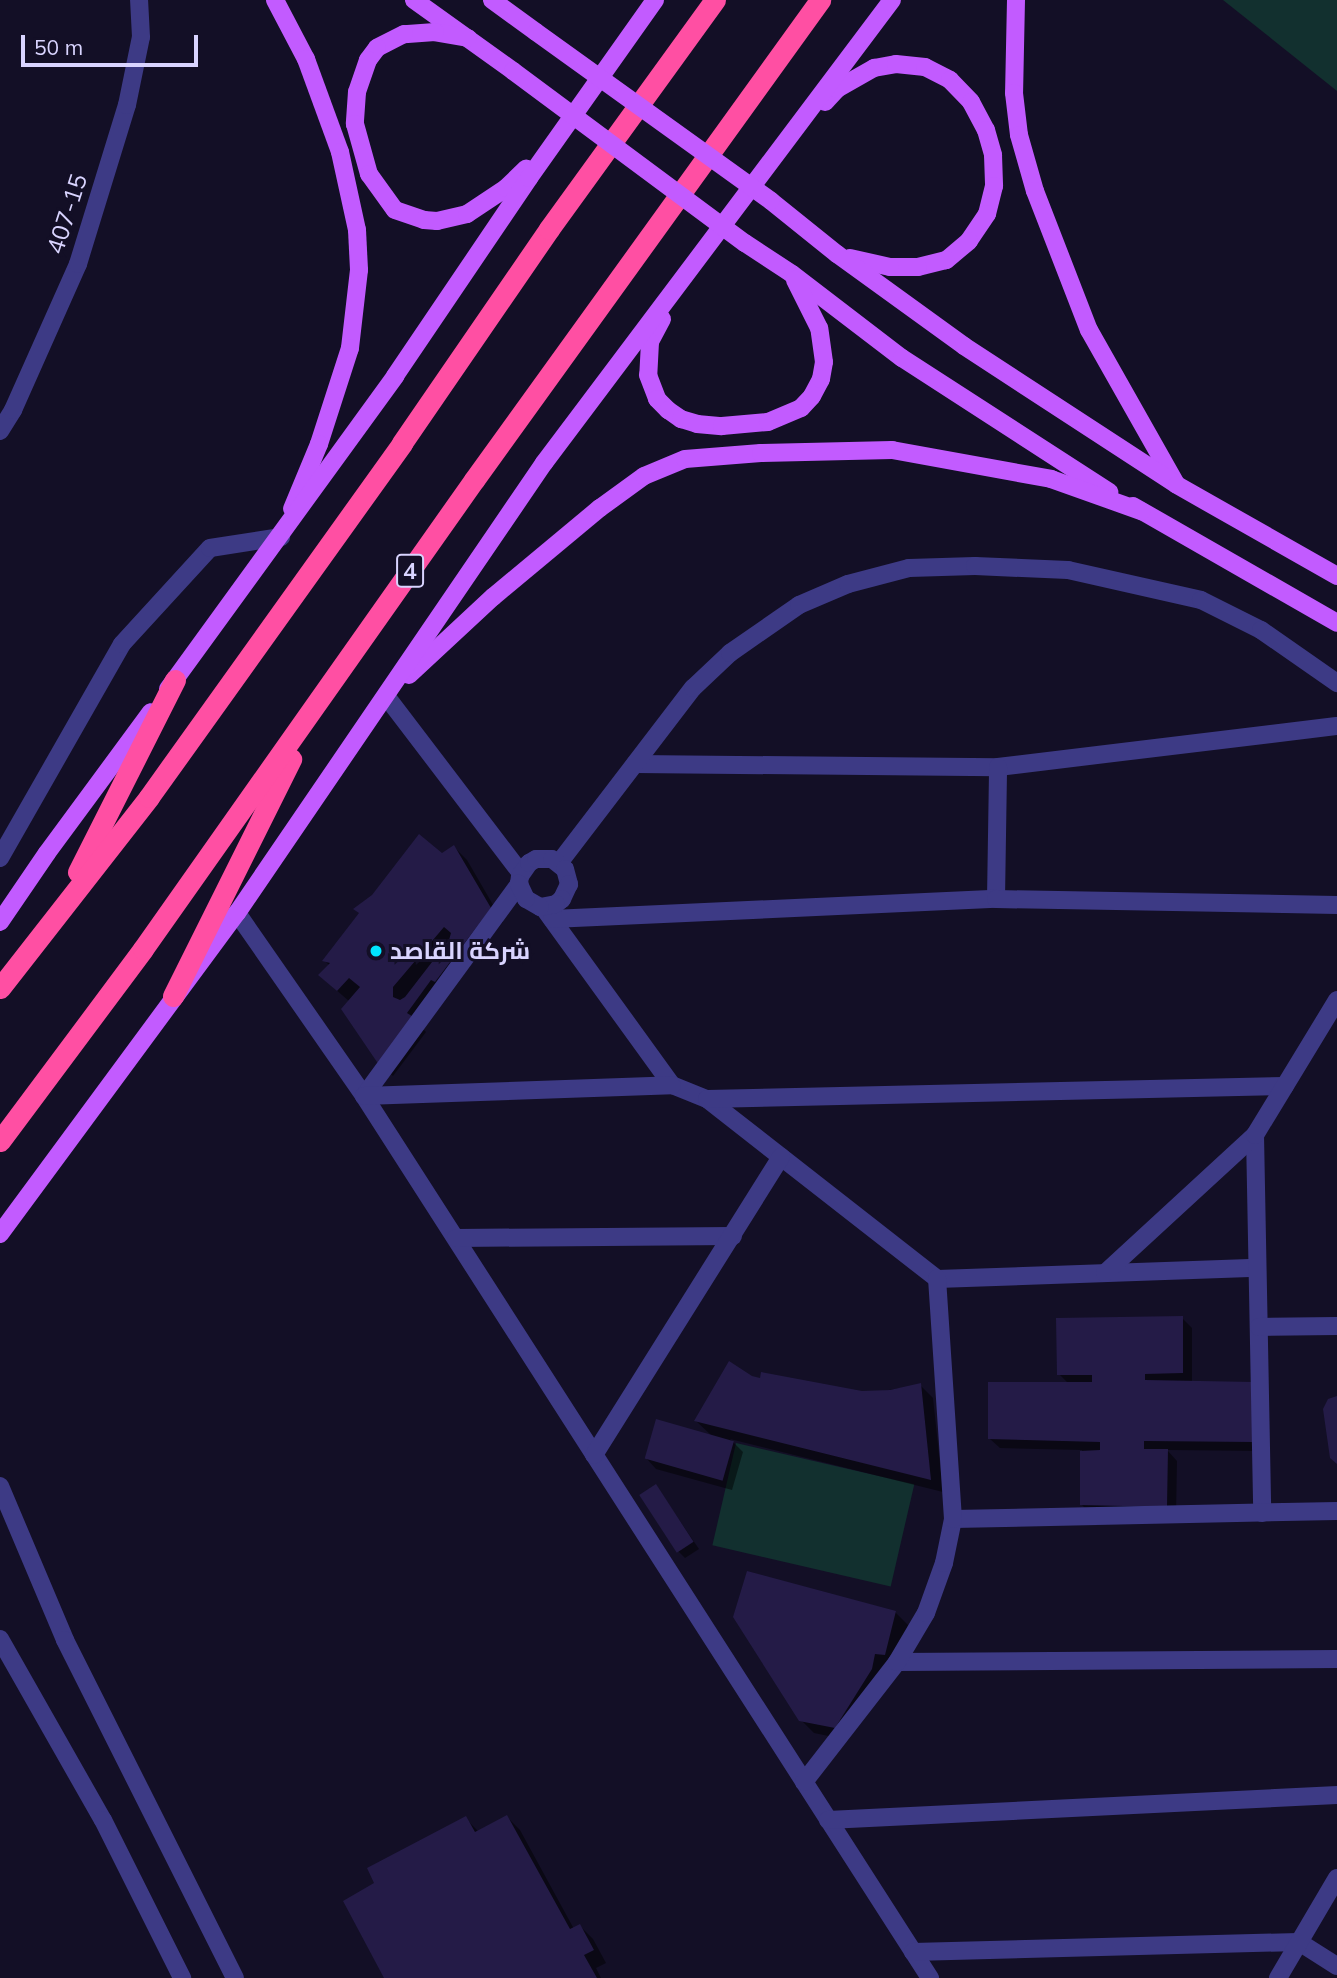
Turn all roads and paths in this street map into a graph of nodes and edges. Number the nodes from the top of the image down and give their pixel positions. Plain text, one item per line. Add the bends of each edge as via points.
1 (139, 0) edge
2 (275, 0) edge
3 (414, 0) edge
4 (492, 0) edge
5 (638, 0) edge
6 (655, 0) edge
7 (715, 0) edge
8 (821, 0) edge
9 (892, 0) edge
10 (1016, 0) edge
11 (468, 38) junction
12 (618, 51) junction
13 (554, 142) junction
14 (768, 162) junction
15 (836, 254) junction
16 (792, 274) junction
17 (683, 276) junction
18 (0, 431) edge
19 (1177, 485) junction
20 (1141, 511) junction
21 (281, 537) junction
22 (1337, 576) edge
23 (1335, 624) edge
24 (175, 680) junction
25 (1337, 683) edge
26 (386, 696) junction
27 (321, 699) junction
28 (1337, 726) edge
29 (635, 764) junction
30 (998, 767) junction
31 (3, 849) edge
32 (559, 863) junction
33 (520, 879) junction
34 (996, 899) junction
35 (1337, 905) edge
36 (237, 912) junction
37 (548, 913) junction
38 (55, 917) junction
39 (0, 922) edge
40 (0, 988) edge
41 (173, 996) junction
42 (1337, 1000) edge
43 (673, 1086) junction
44 (1285, 1086) junction
45 (364, 1096) junction
46 (707, 1099) junction
47 (1255, 1135) junction
48 (0, 1141) edge
49 (781, 1157) junction
50 (0, 1234) edge
51 (733, 1236) junction
52 (456, 1238) junction
53 (1257, 1268) junction
54 (1105, 1273) junction
55 (937, 1279) junction
56 (1337, 1326) edge
57 (1259, 1327) junction
58 (594, 1455) junction
59 (0, 1486) edge
60 (1337, 1511) edge
61 (1262, 1513) junction
62 (953, 1519) junction
63 (0, 1639) edge
64 (1337, 1659) edge
65 (897, 1662) junction
66 (804, 1782) junction
67 (1337, 1795) edge
68 (828, 1820) junction
69 (1337, 1878) edge
70 (1299, 1942) junction
71 (913, 1952) junction
72 (1337, 1966) edge
73 (182, 1978) edge
74 (235, 1978) edge
75 (930, 1978) edge
76 (1278, 1978) edge

1 - 18 street, 407-15 via 141,37 127,105 78,264
2 - 21 main road via 306,59 340,152 357,230 359,270 350,348 319,444
3 - 11 main road
4 - 15 main road, bridge via 771,201
5 - 12 main road
6 - 12 main road
7 - 38 highway via 149,797
8 - 27 highway, 4
9 - 14 main road
10 - 19 main road via 1014,93 1019,135 1035,191 1089,330
11 - 13 main road via 435,32 404,34 377,48 368,60 357,92 355,124 369,174 385,199 395,209 424,220 467,214 506,188
11 - 16 main road, bridge
12 - 13 main road
13 - 21 main road
14 - 15 main road via 837,89 874,68 925,67 950,80 971,102 986,130 995,186 987,215 969,241 946,260 918,267 890,267
14 - 17 main road
15 - 19 main road via 964,346
16 - 17 main road via 819,328 824,362 821,379 801,408 785,417 733,426 681,419 650,387 650,342
16 - 20 main road via 902,358
17 - 26 main road via 544,463
19 - 22 main road
20 - 23 main road
20 - 26 main road via 1051,479 892,450 685,459 644,476 600,508 493,597
21 - 24 main road
21 - 31 street via 210,548 122,644
24 - 38 highway
24 - 39 main road
25 - 29 street via 1261,630 1201,600 1068,570 909,568 848,583 799,606 748,639 693,688
26 - 33 street
26 - 36 main road
27 - 41 highway
27 - 48 highway, 4
28 - 30 street
29 - 30 street
29 - 32 street
30 - 34 street
32 - 33 street via 536,859
32 - 37 street via 568,876 567,892
33 - 37 street via 526,900
33 - 45 street
34 - 35 street
34 - 37 street
36 - 41 main road
36 - 45 street
37 - 43 street
38 - 40 highway
41 - 50 main road
42 - 44 street
43 - 45 street
43 - 46 street
44 - 46 street
44 - 47 street
45 - 52 street
46 - 49 street
47 - 53 street
47 - 54 street
49 - 51 street
49 - 55 street
51 - 52 street
51 - 58 street
52 - 58 street
53 - 54 street
53 - 57 street
54 - 55 street
55 - 62 street
56 - 57 street
57 - 61 street
58 - 66 street
59 - 74 street via 65,1640
60 - 61 street
61 - 62 street
62 - 65 street via 937,1587
63 - 73 street via 103,1821
64 - 65 street
65 - 66 street
66 - 68 street
67 - 68 street
68 - 71 street
69 - 70 street
70 - 71 street
70 - 72 street
70 - 76 street
71 - 75 street

